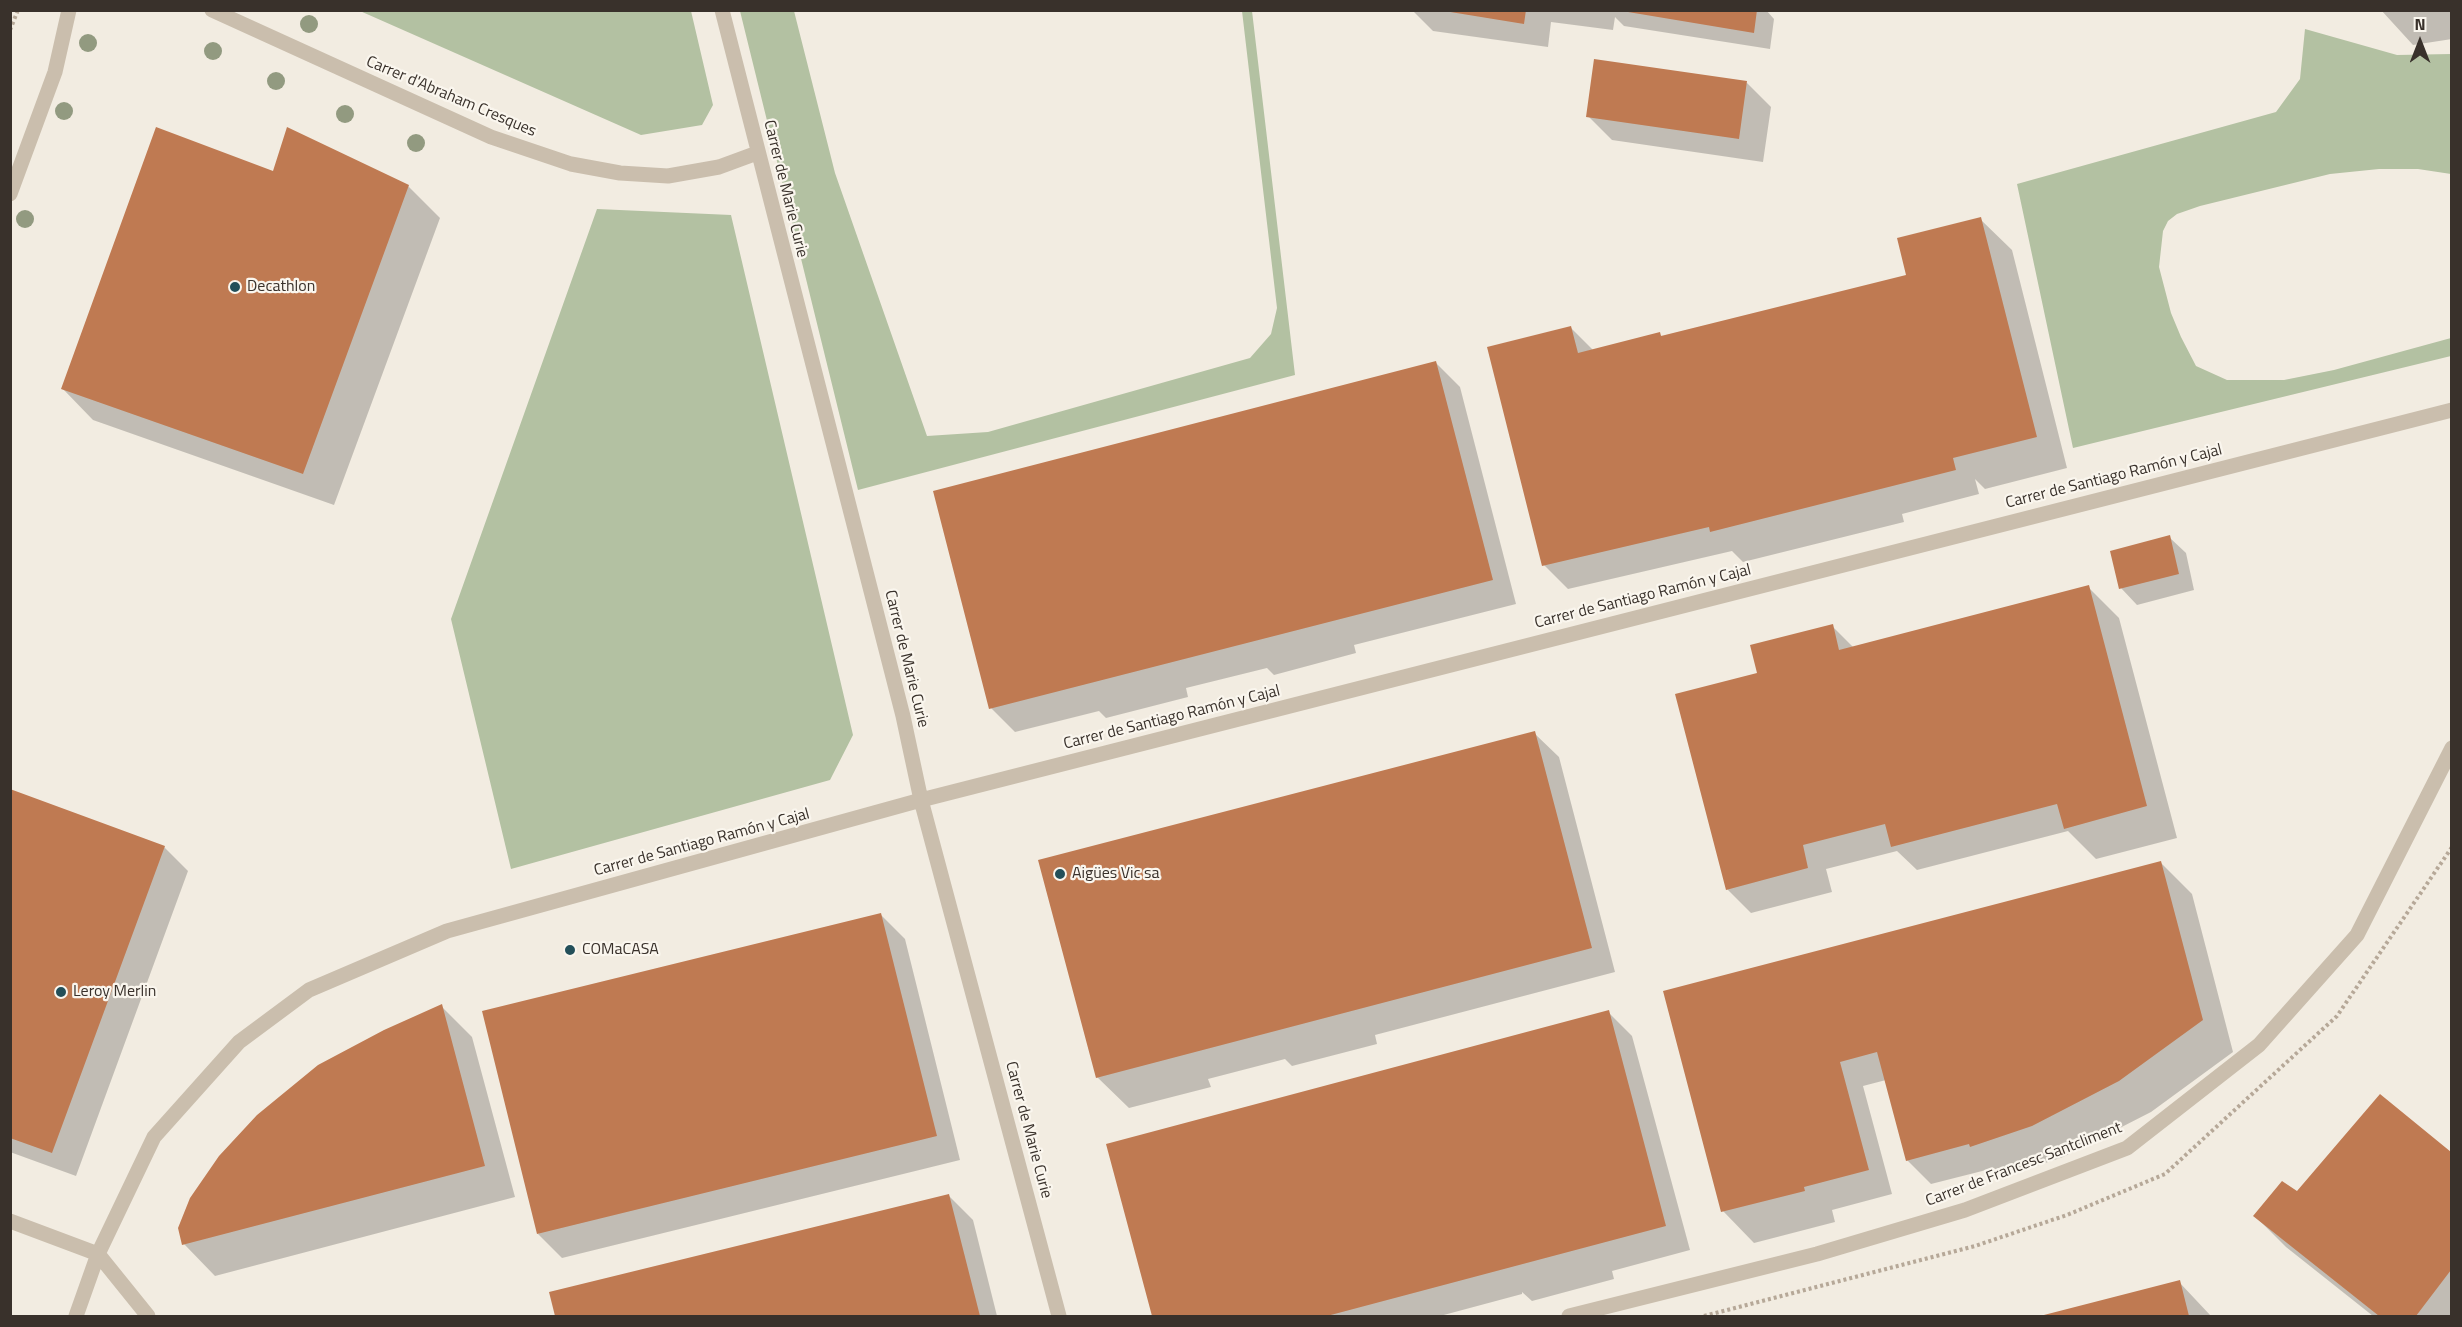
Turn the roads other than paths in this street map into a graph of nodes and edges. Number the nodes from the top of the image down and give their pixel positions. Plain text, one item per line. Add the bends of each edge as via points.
1 (69, 10) edge
2 (212, 10) edge
3 (722, 10) edge
4 (757, 153) junction
5 (10, 194) edge
6 (2451, 410) edge
7 (2451, 748) edge
8 (921, 800) junction
9 (10, 1221) edge
10 (98, 1254) junction
11 (76, 1317) edge
12 (148, 1317) edge
13 (1059, 1317) edge
14 (1569, 1317) edge

1 - 5 street via 55,72
2 - 4 street, Carrer d'Abraham Cresques via 491,137 571,164 668,176 719,167
3 - 4 street, Carrer de Marie Curie
4 - 8 street, Carrer de Marie Curie via 903,716
6 - 8 street, Carrer de Santiago Ramón y Cajal
7 - 14 street, Carrer de Francesc Santcliment via 2356,935 2259,1046 2127,1148 1965,1210 1817,1254
8 - 10 street, Carrer de Santiago Ramón y Cajal via 447,931 309,990 239,1042 154,1137
8 - 13 street, Carrer de Marie Curie
9 - 10 street
10 - 11 street, Carrer de Santiago Ramón y Cajal
10 - 12 street

